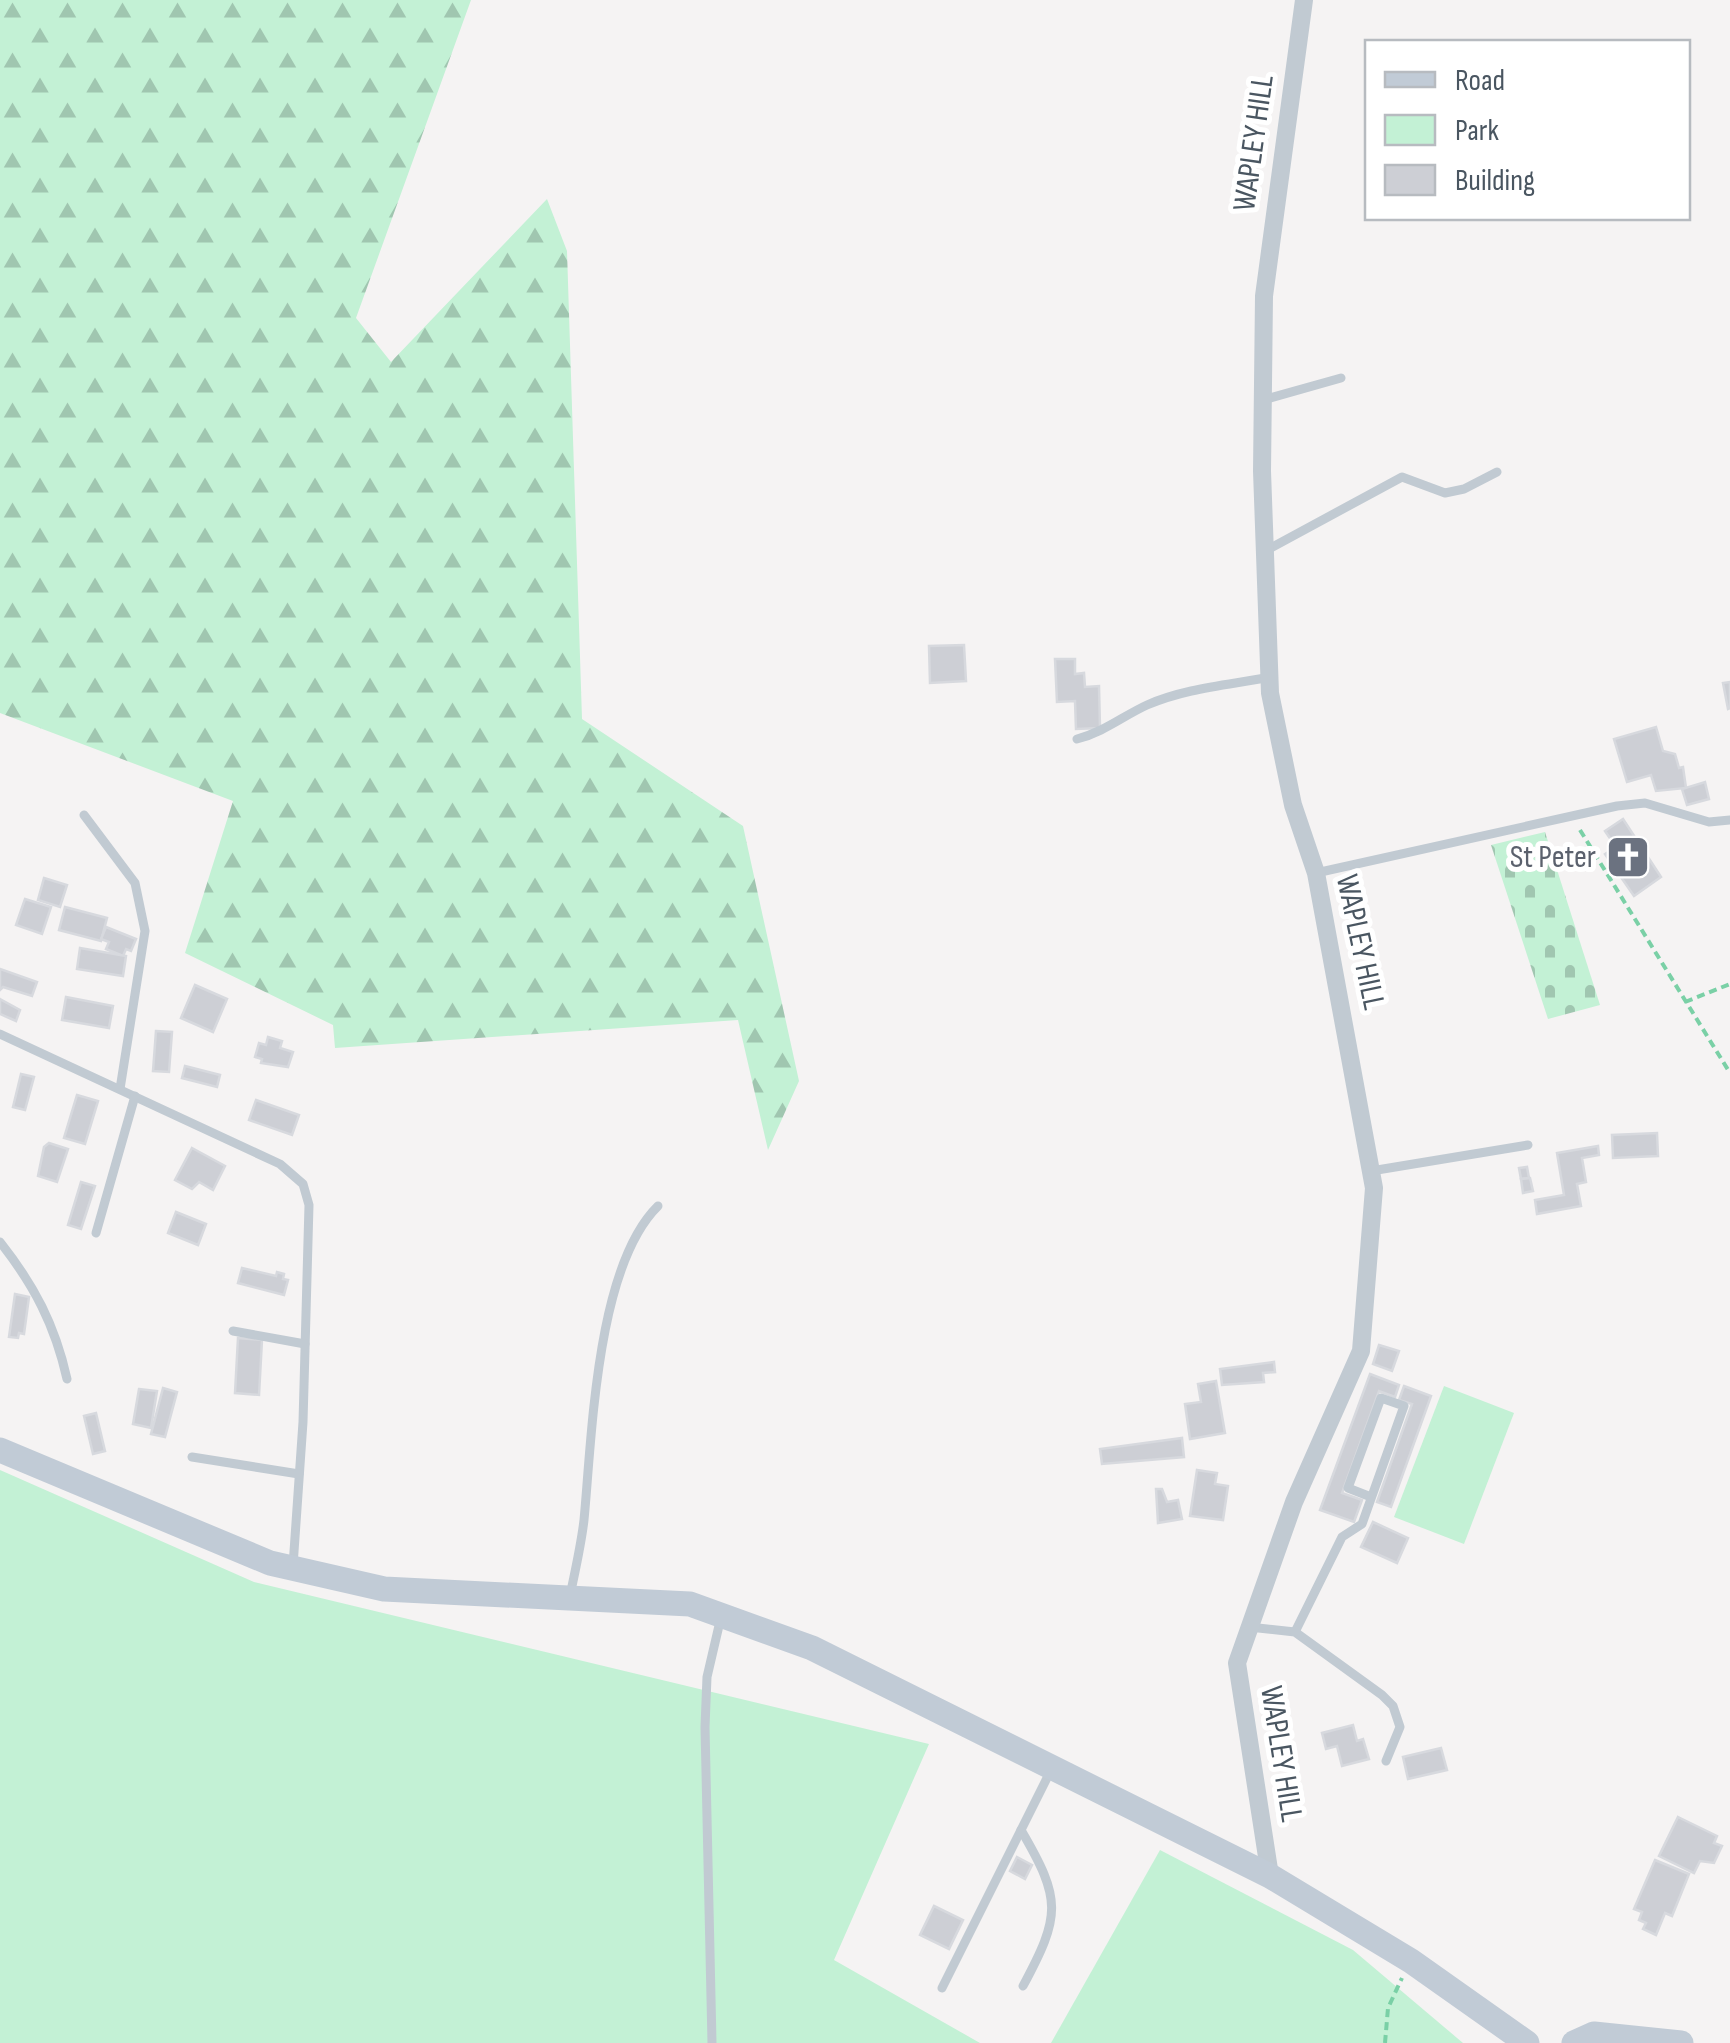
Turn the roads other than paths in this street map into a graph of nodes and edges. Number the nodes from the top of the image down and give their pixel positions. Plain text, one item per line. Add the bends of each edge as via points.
1 (1304, 0) edge
2 (1340, 378) dead end
3 (1263, 400) junction
4 (1497, 472) dead end
5 (1265, 550) junction
6 (1270, 677) junction
7 (1076, 739) dead end
8 (84, 815) dead end
9 (1730, 820) edge
10 (1316, 873) junction
11 (0, 1034) edge
12 (120, 1089) junction
13 (134, 1096) junction
14 (1528, 1145) dead end
15 (1371, 1171) junction
16 (658, 1206) dead end
17 (96, 1233) dead end
18 (0, 1242) edge
19 (232, 1331) dead end
20 (305, 1344) junction
21 (66, 1379) dead end
22 (0, 1450) edge
23 (192, 1457) dead end
24 (300, 1474) junction
25 (1371, 1496) junction
26 (292, 1568) junction
27 (570, 1598) junction
28 (721, 1615) junction
29 (1246, 1626) junction
30 (1294, 1632) junction
31 (1386, 1761) dead end
32 (1051, 1770) junction
33 (1021, 1830) junction
34 (1270, 1876) junction
35 (1023, 1986) dead end
36 (942, 1988) dead end
37 (712, 2043) edge
38 (1527, 2043) edge
39 (1574, 2043) edge
40 (1681, 2043) edge

1 - 3 street, WAPLEY HILL via 1264,296
2 - 3 lane
3 - 5 street, WAPLEY HILL
4 - 5 lane via 1445,492 1402,476
5 - 6 street, WAPLEY HILL
6 - 7 lane via 1180,695
6 - 10 street, WAPLEY HILL via 1293,805
8 - 12 lane via 135,883 145,931
9 - 10 lane via 1709,822 1645,803
10 - 15 street, WAPLEY HILL
11 - 12 lane
12 - 13 lane
13 - 17 lane
13 - 20 lane via 280,1164 303,1184 309,1205
14 - 15 lane
15 - 29 street, WAPLEY HILL via 1361,1351
16 - 27 lane via 624,1266 604,1349
18 - 21 lane via 38,1293
19 - 20 lane
20 - 24 lane
22 - 26 main road
23 - 24 lane
24 - 26 lane
25 - 25 lane via 1404,1406 1380,1398 1348,1488
25 - 30 lane via 1362,1524 1342,1537
26 - 27 main road via 384,1589
27 - 28 main road via 690,1604
28 - 32 main road via 812,1648
28 - 37 lane via 705,1728
29 - 30 lane
29 - 34 street, WAPLEY HILL via 1237,1663
30 - 31 lane via 1393,1706 1400,1727
32 - 33 lane
32 - 34 main road
33 - 35 lane via 1050,1889 1054,1921
33 - 36 lane
34 - 38 main road via 1412,1961
39 - 40 main road via 1594,2034

